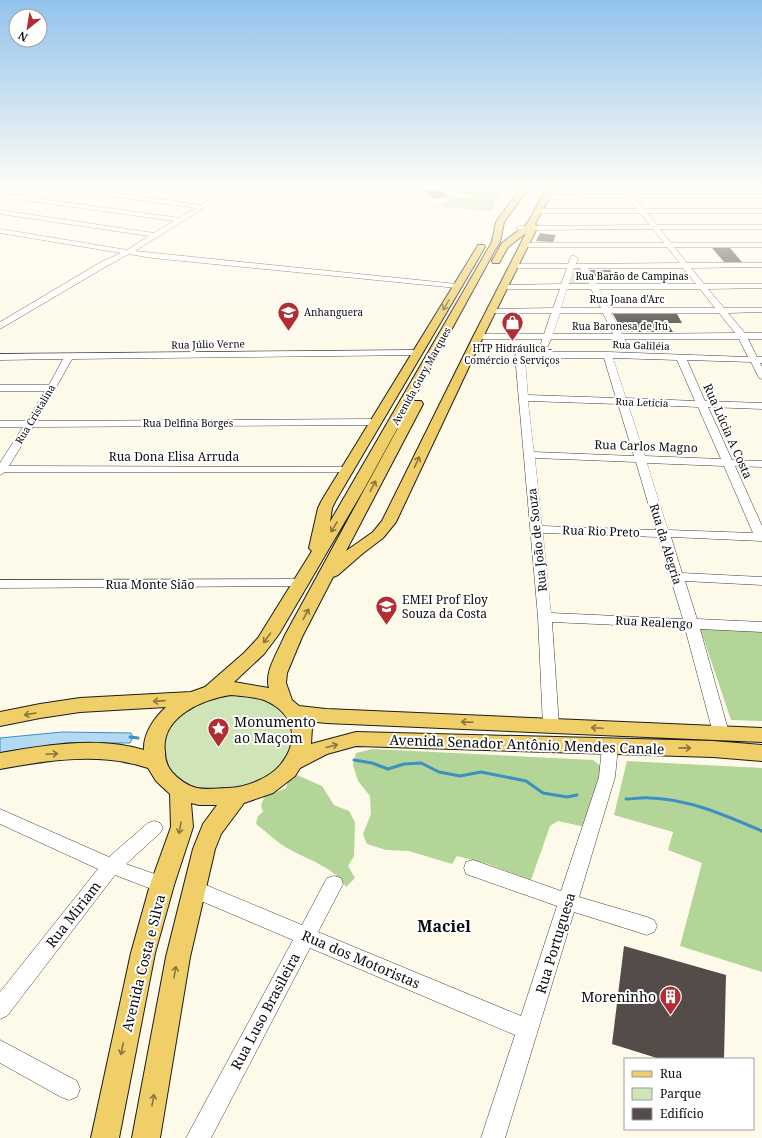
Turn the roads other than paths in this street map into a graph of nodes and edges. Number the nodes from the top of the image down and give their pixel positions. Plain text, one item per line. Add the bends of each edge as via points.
1 (68, 242) edge
2 (144, 242) edge
3 (496, 242) edge
4 (496, 242) edge
5 (508, 242) edge
6 (523, 242) edge
7 (538, 242) edge
8 (580, 242) edge
9 (651, 242) edge
10 (666, 242) edge
11 (74, 243) joint
12 (762, 245) edge
13 (525, 246) junction
14 (669, 246) junction
15 (128, 252) junction
16 (762, 265) edge
17 (513, 266) junction
18 (572, 266) junction
19 (584, 266) junction
20 (686, 266) junction
21 (457, 286) junction
22 (702, 286) junction
23 (762, 286) edge
24 (502, 287) junction
25 (565, 287) junction
26 (594, 287) junction
27 (556, 310) junction
28 (606, 310) junction
29 (721, 310) junction
30 (762, 310) edge
31 (492, 311) junction
32 (0, 326) edge
33 (742, 336) junction
34 (762, 336) edge
35 (478, 337) junction
36 (548, 337) junction
37 (620, 337) junction
38 (417, 353) junction
39 (520, 355) joint
40 (541, 355) junction
41 (608, 355) junction
42 (0, 356) edge
43 (69, 356) junction
44 (629, 356) junction
45 (681, 358) junction
46 (757, 360) edge
47 (762, 376) edge
48 (0, 388) edge
49 (52, 388) junction
50 (523, 398) junction
51 (623, 401) junction
52 (701, 404) junction
53 (762, 406) edge
54 (0, 424) edge
55 (29, 424) junction
56 (373, 427) junction
57 (529, 455) junction
58 (641, 459) junction
59 (373, 460) junction
60 (727, 462) junction
61 (762, 464) edge
62 (0, 470) edge
63 (347, 470) junction
64 (357, 489) junction
65 (389, 522) junction
66 (354, 523) junction
67 (536, 529) junction
68 (663, 534) junction
69 (762, 537) edge
70 (314, 562) junction
71 (676, 577) junction
72 (323, 580) junction
73 (762, 581) edge
74 (300, 583) junction
75 (0, 584) edge
76 (545, 617) junction
77 (690, 623) junction
78 (762, 627) edge
79 (205, 694) junction
80 (289, 707) junction
81 (0, 719) edge
82 (551, 726) junction
83 (658, 731) junction
84 (762, 735) edge
85 (717, 741) junction
86 (610, 747) junction
87 (762, 753) edge
88 (0, 761) edge
89 (296, 761) junction
90 (156, 762) junction
91 (180, 790) junction
92 (236, 797) junction
93 (0, 816) edge
94 (154, 828) dead end
95 (110, 866) junction
96 (473, 868) dead end
97 (334, 884) dead end
98 (162, 885) junction
99 (194, 889) junction
100 (568, 902) junction
101 (647, 926) dead end
102 (305, 936) junction
103 (0, 1009) edge
104 (528, 1030) junction
105 (0, 1051) edge
106 (69, 1089) dead end
107 (151, 1136) edge
108 (105, 1138) edge
109 (198, 1138) edge
110 (493, 1138) edge

1 - 11 street
2 - 15 street
3 - 21 main road, Avenida Gury Marques
4 - 59 main road, Avenida Gury Marques
66 -> 5 main road, Avenida Gury Marques via 436,368
6 - 13 main road, Avenida Gury Marques
7 - 13 street
8 - 18 street
9 - 14 street
10 - 14 street
11 - 15 street
12 - 14 street
13 - 17 main road, Avenida Gury Marques
14 - 20 street
15 - 21 street
15 - 32 street
16 - 20 street
17 - 18 street
17 - 24 main road, Avenida Gury Marques
18 - 19 street
18 - 25 street
19 - 20 street
19 - 26 street
20 - 22 street
21 -> 38 main road, Avenida Gury Marques
22 - 23 street, Rua Barão de Campinas
22 - 26 street, Rua Barão de Campinas
22 - 29 street
24 - 25 street, Rua Barão de Campinas
24 - 31 main road, Avenida Gury Marques
25 - 26 street, Rua Barão de Campinas
25 - 27 street
26 - 28 street
27 - 28 street, Rua Joana d'Arc
27 - 31 street, Rua Joana d'Arc
27 - 36 street
28 - 29 street, Rua Joana d'Arc
28 - 37 street
29 - 30 street, Rua Joana d'Arc
29 - 33 street
31 - 35 main road, Avenida Gury Marques
33 - 34 street, Rua Baronesa de Itú
33 - 37 street, Rua Baronesa de Itú
33 - 46 street
35 - 36 street, Rua Baronesa de Itú
65 -> 35 main road, Avenida Gury Marques
36 - 37 street, Rua Baronesa de Itú
36 - 40 street
37 - 44 street
38 - 43 street, Rua Júlio Verne
38 - 56 main road, Avenida Gury Marques
39 - 40 street, Rua Galiléia
39 - 50 street, Rua João de Souza
40 - 41 street, Rua Galiléia
41 - 44 street, Rua Galiléia
41 - 51 street, Rua da Alegria
42 - 43 street, Rua Júlio Verne
43 - 49 street, Rua Cristalina
44 - 45 street, Rua Galiléia
45 - 46 street, Rua Galiléia
45 - 52 street, Rua Lúcia A Costa
46 - 47 street
48 - 49 street
49 - 55 street, Rua Cristalina
50 - 51 street, Rua Letícia
50 - 57 street, Rua João de Souza
51 - 52 street, Rua Letícia
51 - 58 street, Rua da Alegria
52 - 53 street, Rua Letícia
52 - 60 street, Rua Lúcia A Costa
54 - 55 street, Rua Delfina Borges
55 - 56 street, Rua Delfina Borges
55 - 62 street, Rua Cristalina
56 - 59 main road
56 - 63 main road, Avenida Gury Marques
57 - 58 street, Rua Carlos Magno
57 - 67 street, Rua João de Souza
58 - 60 street, Rua Carlos Magno
58 - 68 street, Rua da Alegria
59 - 64 main road, Avenida Gury Marques
60 - 61 street, Rua Carlos Magno
60 - 69 street, Rua Lúcia A Costa
62 - 63 street, Rua Dona Elisa Arruda
63 - 70 main road, Avenida Gury Marques via 325,508
64 - 66 main road via 349,514
64 -> 70 main road, Avenida Gury Marques
65 - 66 main road via 374,527
65 - 72 main road, Avenida Gury Marques via 378,535
66 - 72 main road, Avenida Gury Marques
67 - 68 street, Rua Rio Preto
67 - 76 street, Rua João de Souza
68 - 69 street, Rua Rio Preto
68 - 71 street, Rua da Alegria
70 - 74 main road, Avenida Gury Marques
71 - 73 street
71 - 77 street, Rua da Alegria
80 -> 72 main road, Avenida Gury Marques via 277,683 278,673 293,637
74 - 75 street, Rua Monte Sião
74 -> 79 main road, Avenida Gury Marques via 265,642
76 - 77 street, Rua Realengo
76 - 82 street, Rua João de Souza
77 - 78 street, Rua Realengo
77 - 85 street, Rua da Alegria
79 - 80 main road via 231,688 250,689 268,694
79 -> 81 main road via 174,700 64,708
79 - 90 main road via 177,708 162,724 154,743
82 -> 80 main road, Avenida Senador Antônio Mendes Canale via 326,716
80 - 89 main road via 300,723 303,735
83 -> 82 main road, Avenida Senador Antônio Mendes Canale
83 - 85 main road, Avenida Senador Antônio Mendes Canale
83 - 86 main road via 615,737
84 - 85 main road, Avenida Senador Antônio Mendes Canale
86 -> 85 main road, Avenida Senador Antônio Mendes Canale
85 - 87 main road, Avenida Senador Antônio Mendes Canale
89 -> 86 main road, Avenida Senador Antônio Mendes Canale via 322,748 356,739
86 - 100 street, Rua Portuguesa via 607,777
88 -> 90 main road via 44,754 86,752 133,755
89 - 92 main road via 278,780 265,788
90 - 91 main road via 164,778
91 - 92 main road via 217,799
91 -> 98 main road, Avenida Costa e Silva via 182,827
92 - 99 main road via 211,830
93 - 95 street
94 - 95 street, Rua Miriam
95 - 98 street
95 - 103 street, Rua Miriam
96 - 100 street
97 - 102 street, Rua Luso Brasileira
98 -> 108 main road, Avenida Costa e Silva via 143,953
99 - 102 street, Rua dos Motoristas
107 -> 99 main road via 178,957
100 - 101 street
100 - 104 street, Rua Portuguesa
102 - 104 street, Rua dos Motoristas
102 - 109 street, Rua Luso Brasileira
104 - 110 street, Rua Portuguesa
105 - 106 street

